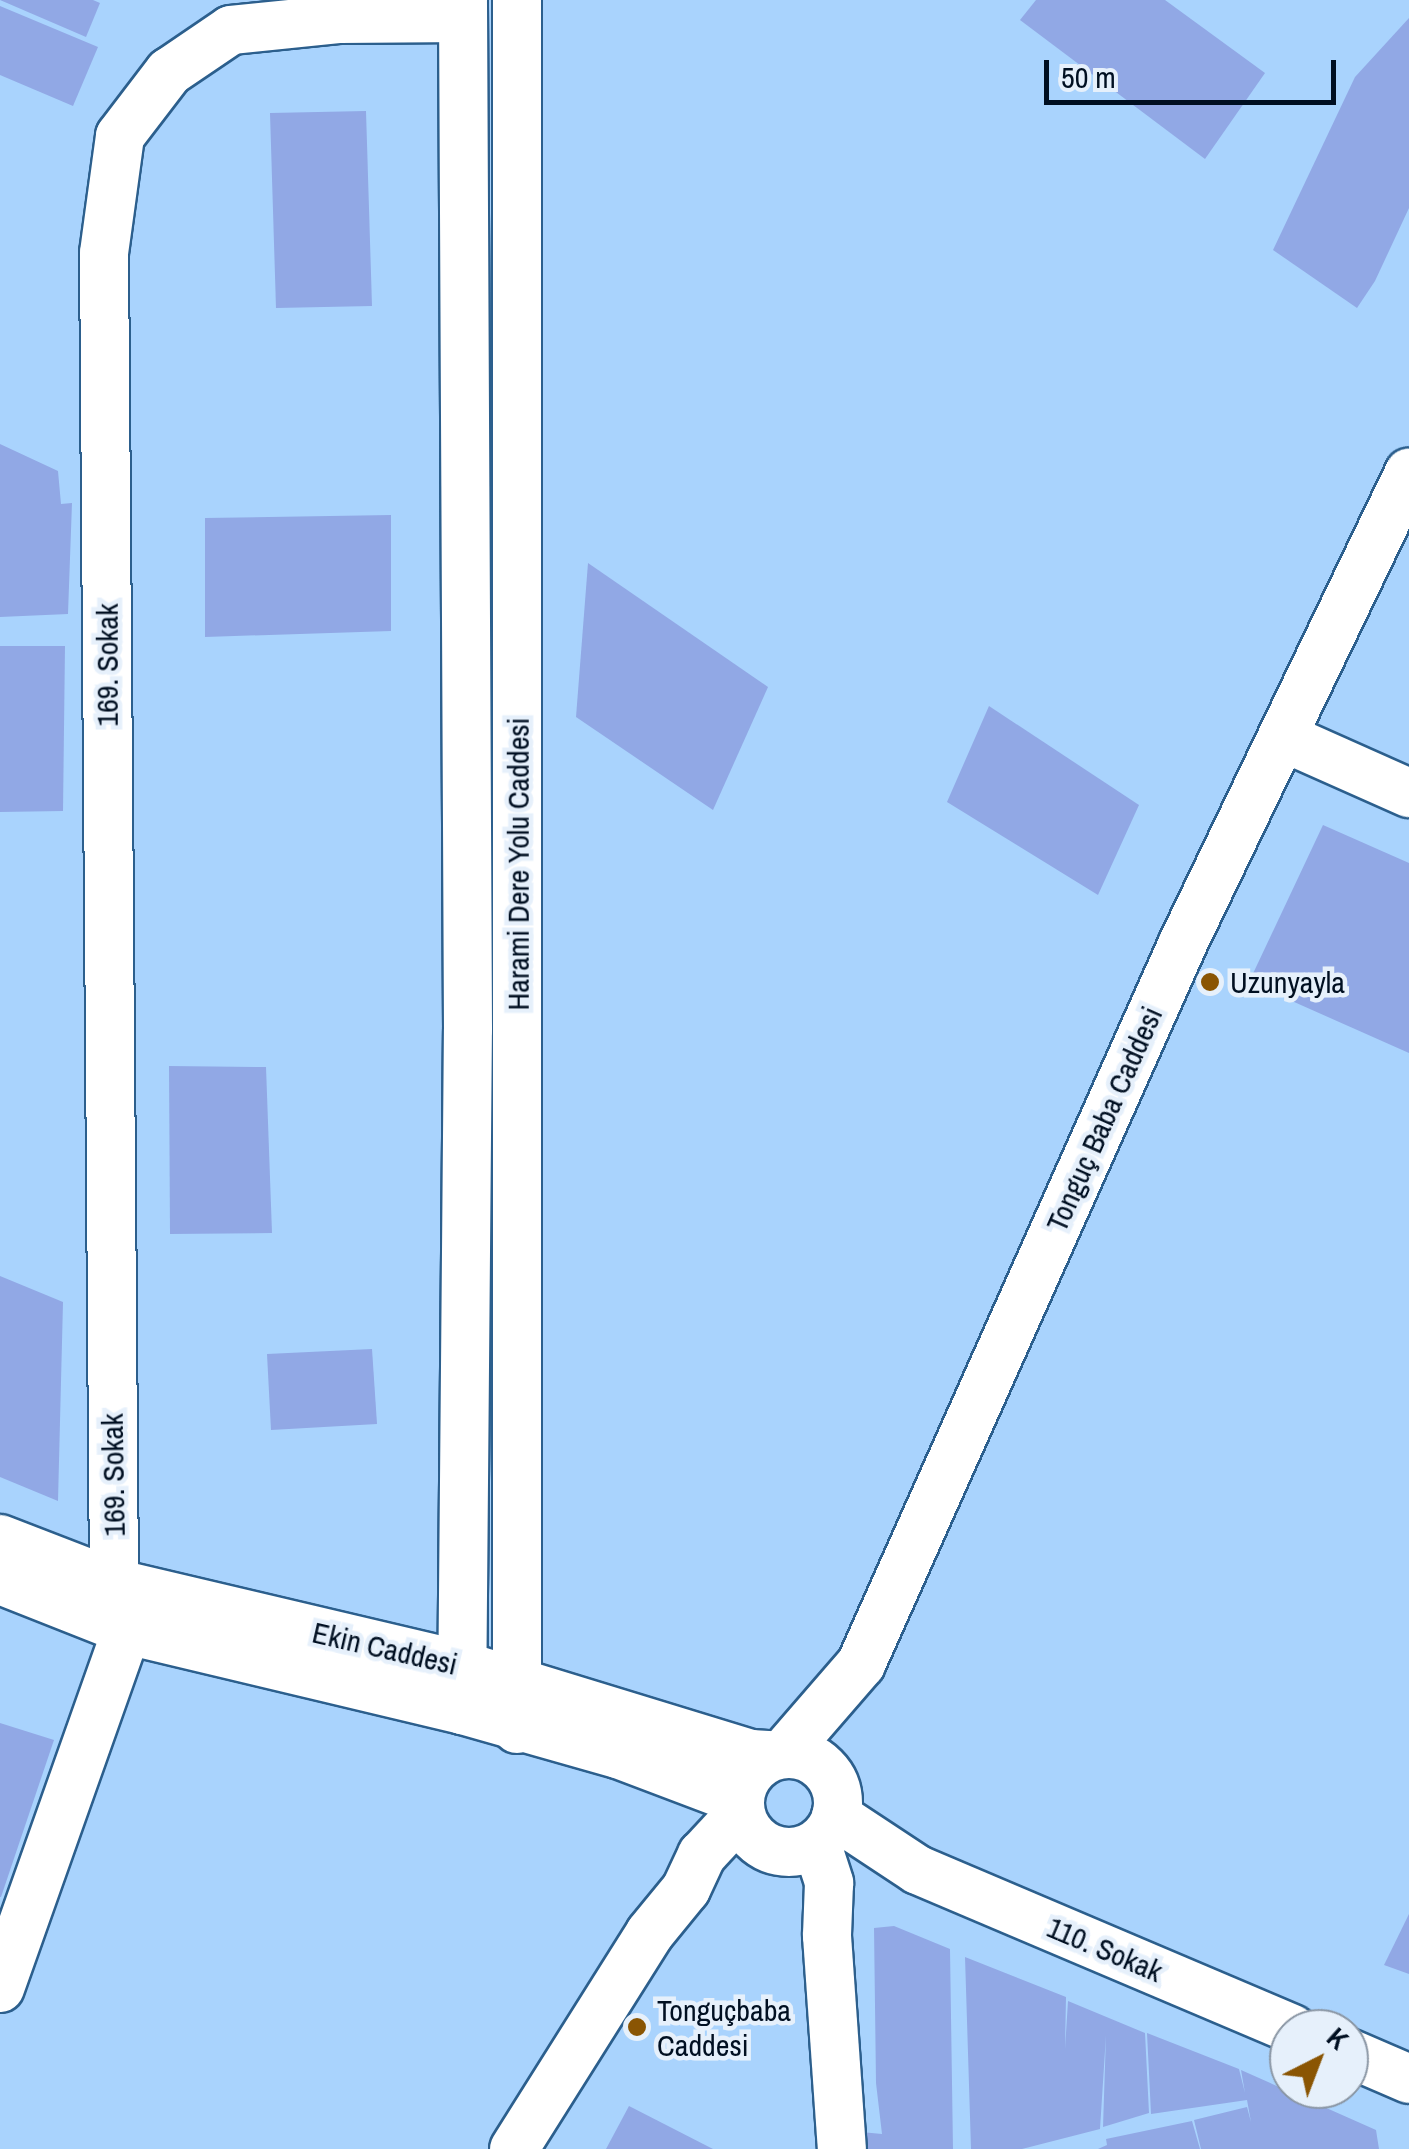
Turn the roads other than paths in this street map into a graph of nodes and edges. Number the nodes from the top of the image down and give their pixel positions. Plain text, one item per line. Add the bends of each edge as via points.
1 (517, 0) edge
2 (463, 9) edge
3 (1409, 473) edge
4 (1283, 737) junction
5 (1409, 794) edge
6 (0, 1539) edge
7 (0, 1580) edge
8 (114, 1583) junction
9 (127, 1630) junction
10 (861, 1664) junction
11 (518, 1682) junction
12 (461, 1688) junction
13 (517, 1729) junction
14 (778, 1754) junction
15 (794, 1824) junction
16 (0, 1988) edge
17 (1269, 2019) edge
18 (1369, 2062) edge
19 (1409, 2079) edge
20 (514, 2149) edge
21 (842, 2149) edge

1 - 11 street, Harami Dere Yolu Caddesi
2 - 8 street, 169. Sokak via 231,30 169,72 120,136 104,253
2 - 12 street, Harami Dere Yolu Caddesi via 468,1028
3 - 4 street, Tonguç Baba Caddesi
4 - 5 street
4 - 10 street, Tonguç Baba Caddesi via 1183,943
6 - 8 street, Ekin Caddesi
7 - 9 street, Ekin Caddesi
8 - 9 street, 169. Sokak
8 - 12 street, Ekin Caddesi
9 - 12 street, Ekin Caddesi
9 - 16 street
10 - 14 street, Tonguç Baba Caddesi
10 - 15 street
11 - 12 street, Ekin Caddesi
11 - 13 street, Harami Dere Yolu Caddesi
11 - 14 street, Ekin Caddesi via 751,1754
12 - 13 street, Ekin Caddesi
13 - 15 street, Ekin Caddesi via 618,1754
14 - 15 street, Ekin Caddesi via 814,1760
14 - 15 street, Tonguç Baba Caddesi via 746,1778
15 - 17 street, 110. Sokak via 876,1866 918,1870
15 - 20 street via 702,1856
15 - 21 street via 829,1884
18 - 19 street

